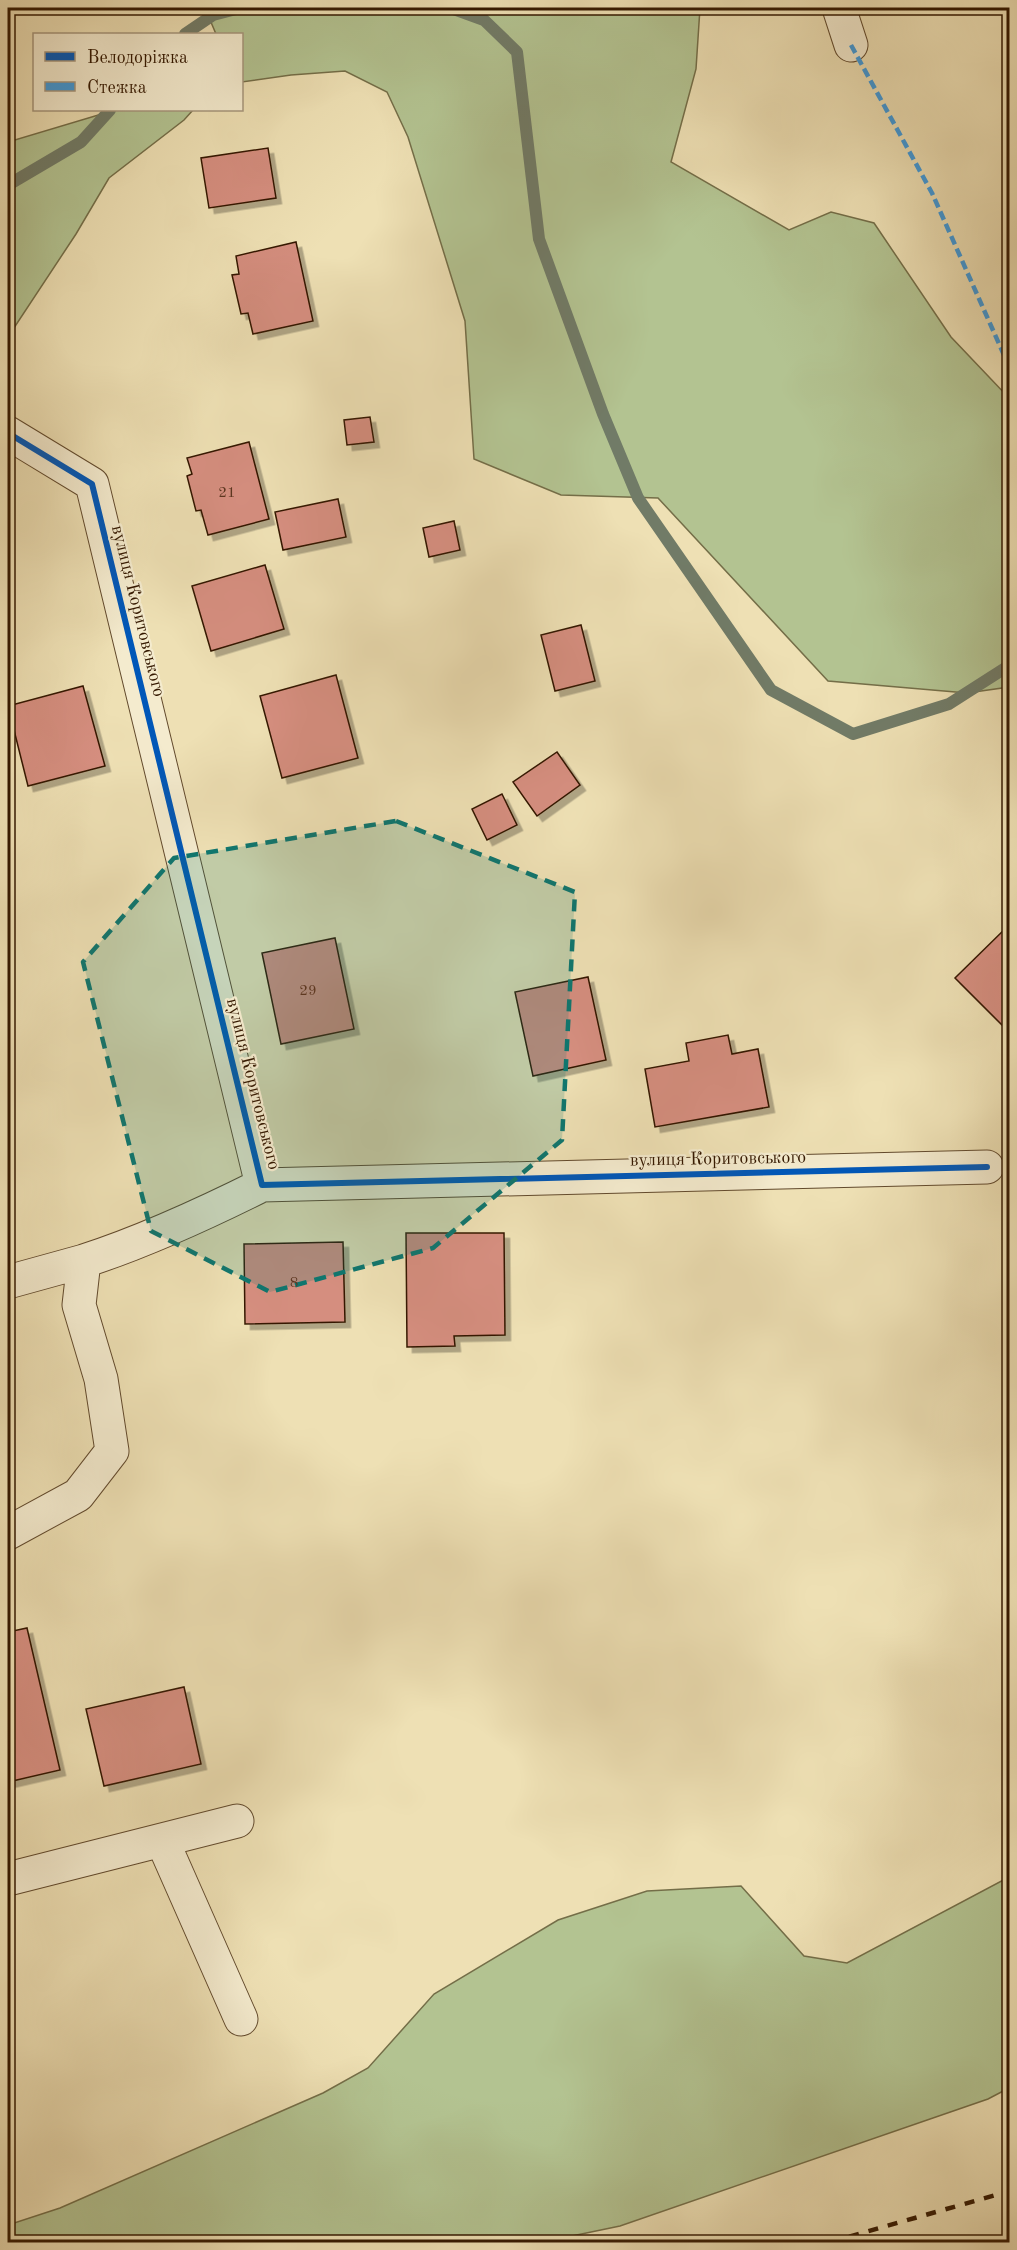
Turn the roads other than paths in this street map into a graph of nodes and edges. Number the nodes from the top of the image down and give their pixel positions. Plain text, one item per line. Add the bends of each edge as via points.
1 (839, 8) edge
2 (851, 45) dead end
3 (8, 433) edge
4 (987, 1167) dead end
5 (262, 1185) junction
6 (84, 1261) junction
7 (8, 1282) edge
8 (8, 1533) edge
9 (237, 1821) dead end
10 (162, 1840) junction
11 (8, 1879) edge
12 (241, 2019) dead end

1 - 2 street
3 - 5 street, вулиця Коритовського via 92,484
4 - 5 street, вулиця Коритовського
5 - 6 street via 204,1214
6 - 7 street
6 - 8 street via 79,1305 101,1379 112,1450 78,1495
9 - 10 street
10 - 11 street
10 - 12 street

